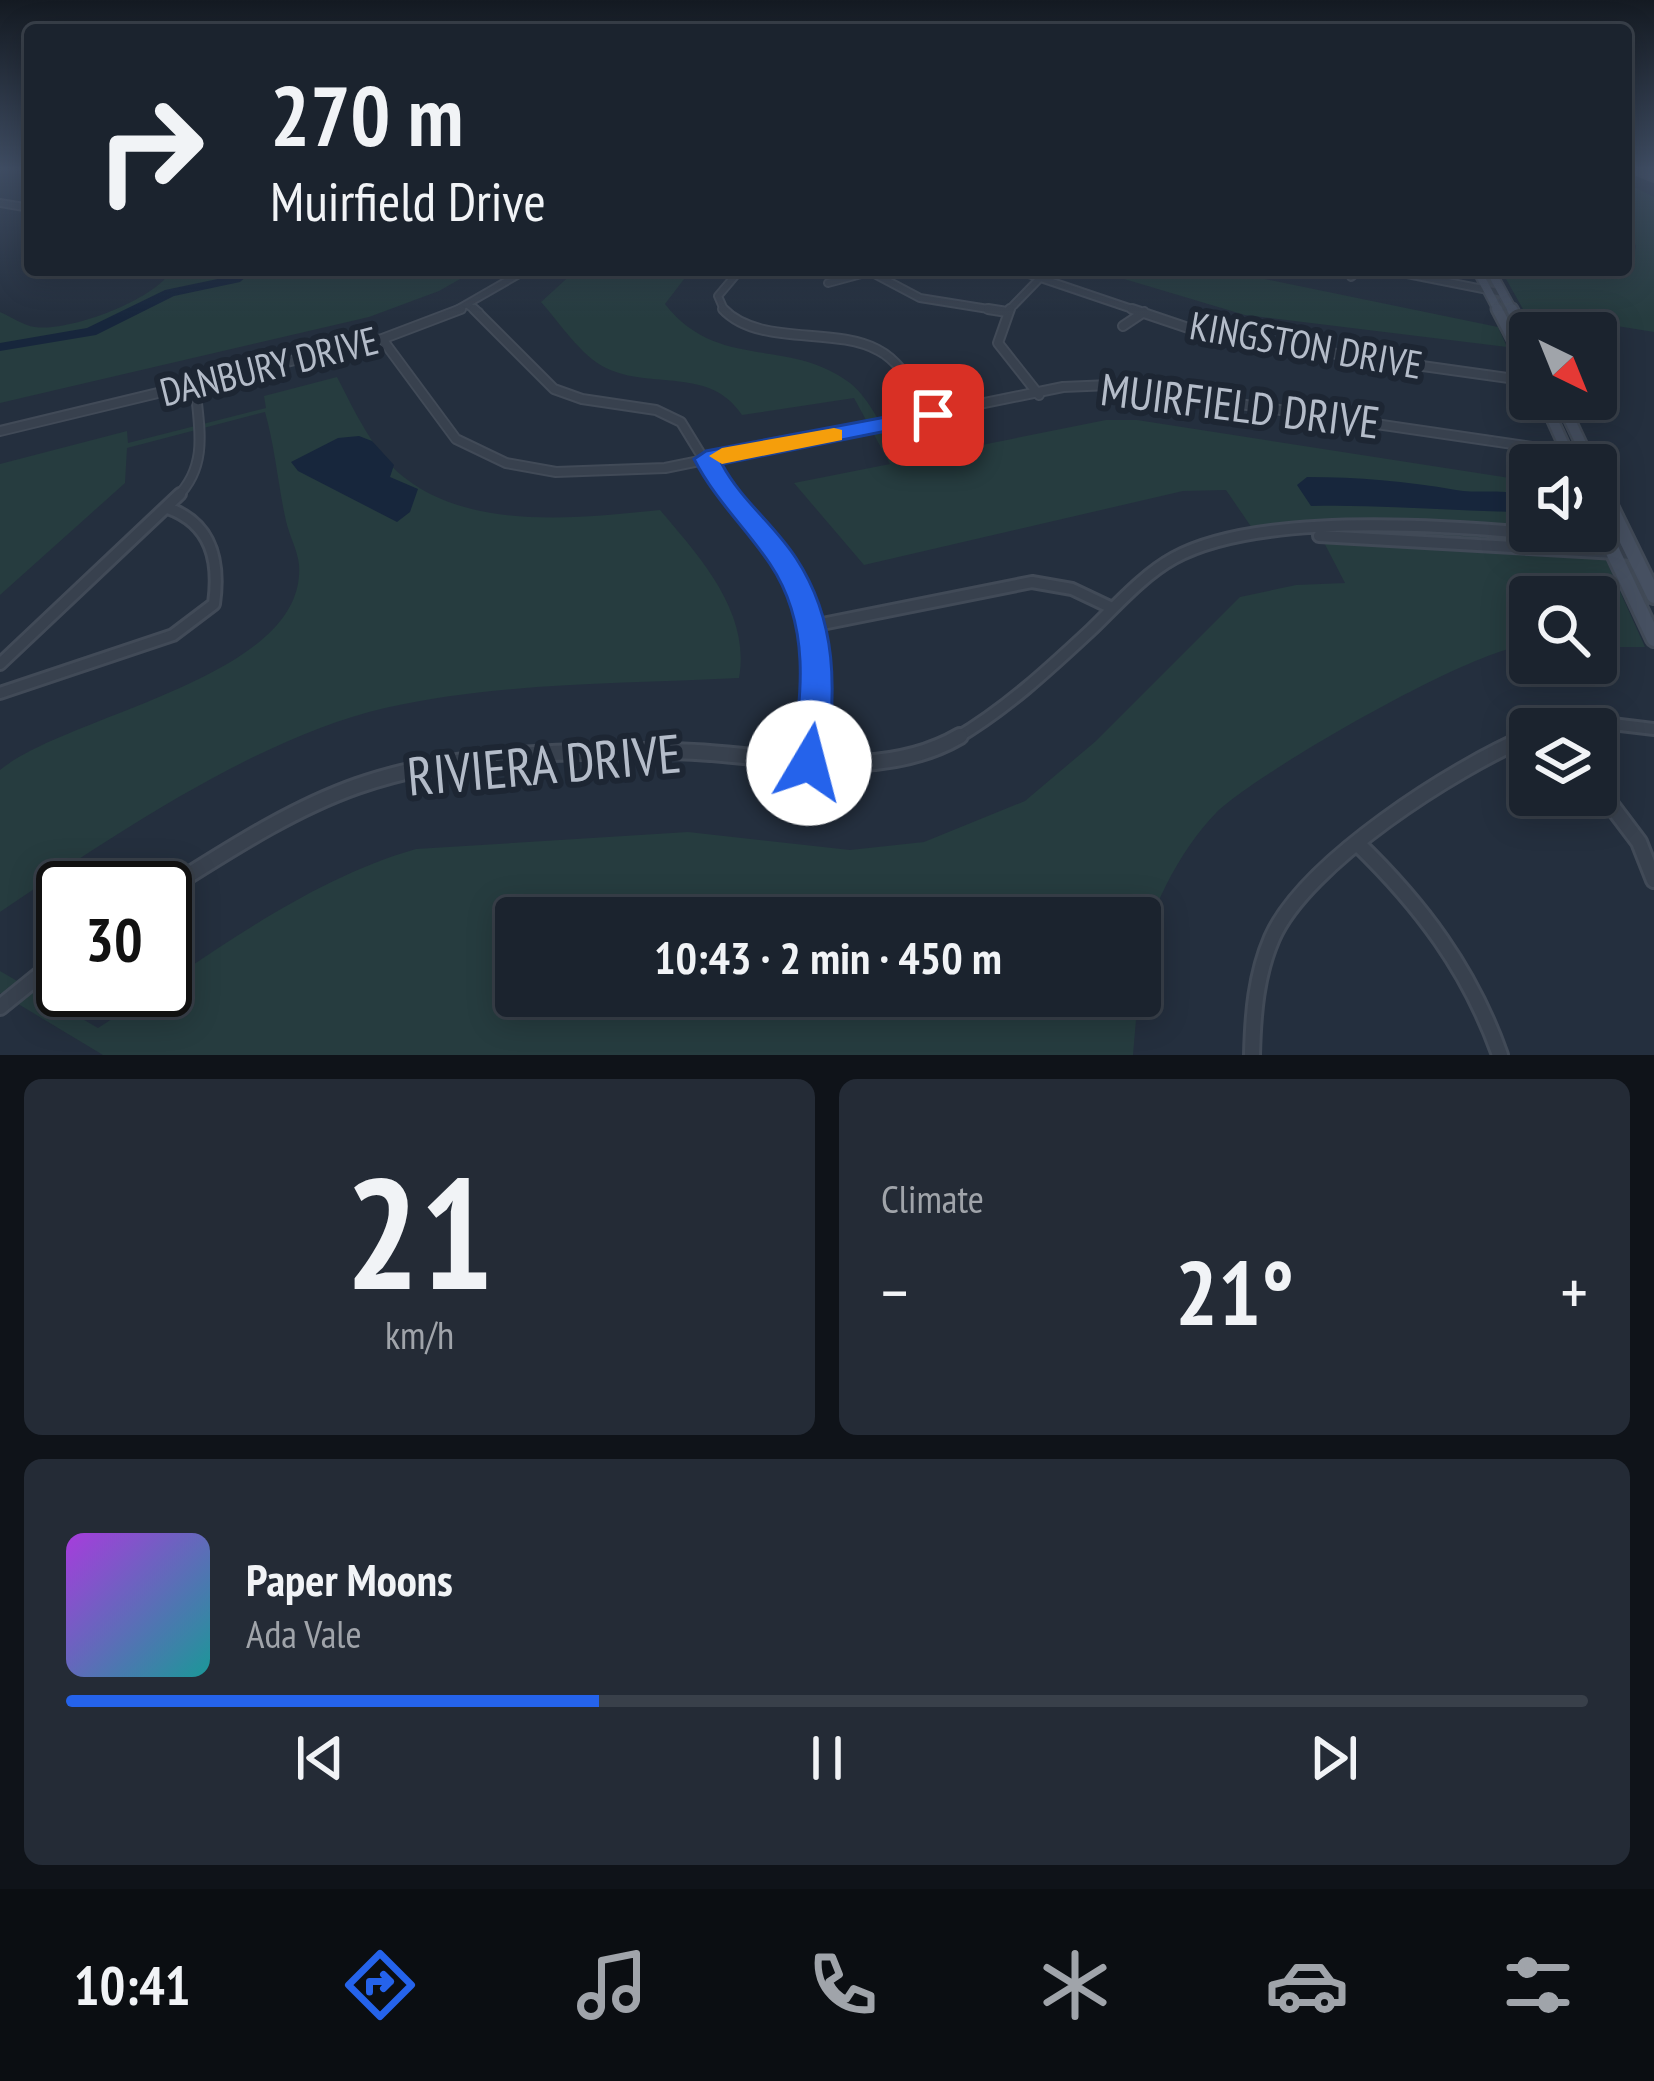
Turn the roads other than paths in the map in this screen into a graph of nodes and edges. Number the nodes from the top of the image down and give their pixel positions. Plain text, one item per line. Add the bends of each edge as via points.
1 (516, 276) edge
2 (735, 276) edge
3 (851, 276) edge
4 (878, 276) edge
5 (1038, 276) edge
6 (1416, 276) edge
7 (1480, 276) edge
8 (1493, 276) edge
9 (1041, 277) junction
10 (828, 283) dead end
11 (1488, 291) junction
12 (1503, 293) junction
13 (469, 306) junction
14 (1007, 312) junction
15 (1144, 312) junction
16 (1513, 312) edge
17 (1124, 326) dead end
18 (1509, 334) edge
19 (382, 339) junction
20 (1509, 373) edge
21 (195, 385) junction
22 (1040, 395) junction
23 (933, 415) junction
24 (0, 431) edge
25 (1516, 444) edge
26 (706, 459) junction
27 (168, 508) junction
28 (1617, 519) edge
29 (1509, 543) edge
30 (1617, 547) edge
31 (1632, 549) junction
32 (1613, 552) edge
33 (1654, 596) edge
34 (1112, 608) junction
35 (812, 626) junction
36 (1654, 639) edge
37 (0, 664) edge
38 (0, 693) edge
39 (1617, 725) edge
40 (1654, 729) edge
41 (1509, 744) edge
42 (809, 763) junction
43 (1617, 813) edge
44 (1357, 843) junction
45 (192, 875) edge
46 (1654, 880) edge
47 (36, 978) edge
48 (0, 1007) edge
49 (1252, 1055) edge
50 (1500, 1055) edge

1 - 13 street, DANBURY DRIVE
2 - 23 street via 718,296 725,313 876,348
3 - 10 street
4 - 14 street via 920,298
5 - 9 street, KINGSTON DRIVE
6 - 11 street
7 - 11 main road
8 - 12 main road
9 - 14 street
9 - 15 street, KINGSTON DRIVE
11 - 12 street
11 - 18 main road
12 - 16 main road
13 - 19 street, DANBURY DRIVE
13 - 26 street via 554,390 671,415 698,437
14 - 22 street via 998,344
15 - 17 street
15 - 20 street, KINGSTON DRIVE via 1240,341
19 - 21 street, DANBURY DRIVE
19 - 26 street, MUIRFIELD DRIVE via 447,430 485,456 587,474
21 - 24 street, DANBURY DRIVE
21 - 27 street via 200,465
22 - 23 street, MUIRFIELD DRIVE
22 - 25 street, MUIRFIELD DRIVE via 1063,387 1151,388
23 - 26 street, MUIRFIELD DRIVE
26 - 35 street via 784,562
27 - 37 street
27 - 38 street via 202,520 208,531 214,604 173,635
28 - 31 main road
29 - 34 street, RIVIERA DRIVE via 1234,536 1194,546
30 - 31 street, RIVIERA DRIVE
31 - 33 main road
32 - 36 main road
34 - 35 street via 1072,589 1032,583
34 - 42 street, RIVIERA DRIVE via 962,736 915,756
35 - 42 street via 819,690
39 - 40 street
41 - 44 street
42 - 45 street, RIVIERA DRIVE via 704,751 437,764 353,788
43 - 46 street
44 - 49 street via 1298,891 1274,933 1256,992
44 - 50 street via 1442,933 1472,979
47 - 48 street

